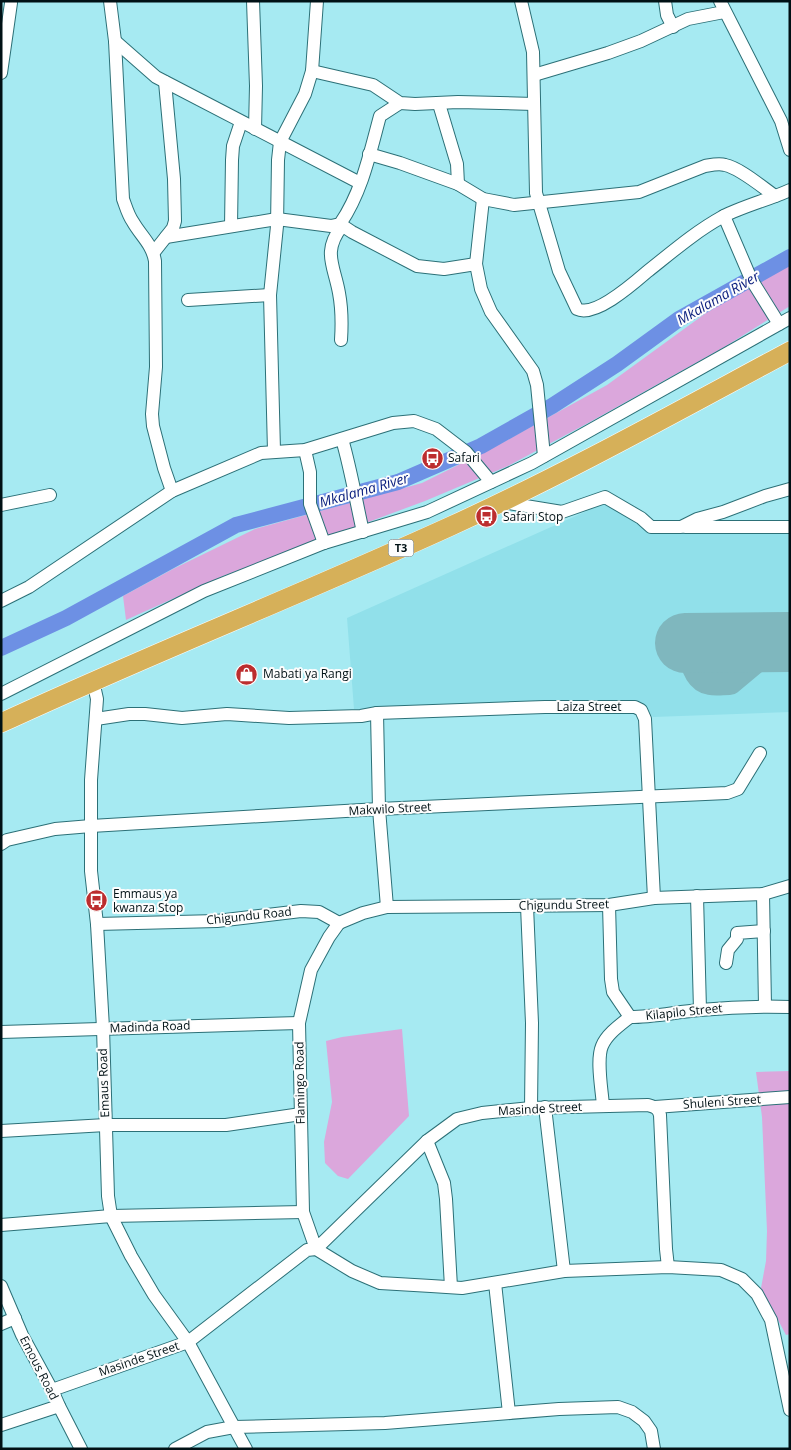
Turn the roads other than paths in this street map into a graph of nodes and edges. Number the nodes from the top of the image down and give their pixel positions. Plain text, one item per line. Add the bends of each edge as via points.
1 (110, 1) edge
2 (253, 1) edge
3 (317, 1) edge
4 (521, 1) edge
5 (665, 1) edge
6 (9, 4) edge
7 (722, 7) edge
8 (673, 27) junction
9 (116, 41) junction
10 (312, 70) junction
11 (1, 73) edge
12 (534, 75) junction
13 (165, 82) junction
14 (400, 102) junction
15 (439, 104) junction
16 (534, 104) junction
17 (241, 122) junction
18 (254, 129) junction
19 (280, 142) junction
20 (790, 150) edge
21 (369, 154) junction
22 (360, 183) junction
23 (458, 184) junction
24 (790, 190) edge
25 (776, 196) junction
26 (483, 199) junction
27 (538, 203) junction
28 (724, 216) junction
29 (278, 219) junction
30 (341, 225) junction
31 (232, 226) junction
32 (166, 237) junction
33 (154, 252) junction
34 (476, 264) junction
35 (270, 295) junction
36 (188, 300) dead end
37 (784, 321) edge
38 (341, 340) dead end
39 (790, 351) edge
40 (342, 439) junction
41 (305, 450) junction
42 (274, 452) junction
43 (544, 456) junction
44 (490, 482) junction
45 (790, 489) edge
46 (172, 491) junction
47 (50, 495) dead end
48 (502, 502) junction
49 (1, 505) edge
50 (681, 527) junction
51 (790, 527) edge
52 (363, 532) junction
53 (324, 543) junction
54 (1, 601) edge
55 (93, 680) junction
56 (1, 694) edge
57 (377, 713) junction
58 (96, 719) junction
59 (1, 723) edge
60 (760, 753) dead end
61 (649, 796) junction
62 (379, 809) junction
63 (90, 826) junction
64 (1, 844) edge
65 (790, 886) edge
66 (763, 894) junction
67 (697, 896) junction
68 (654, 898) junction
69 (527, 906) junction
70 (609, 906) junction
71 (387, 907) junction
72 (339, 923) junction
73 (97, 924) junction
74 (764, 931) junction
75 (726, 963) dead end
76 (765, 1006) junction
77 (790, 1007) edge
78 (700, 1010) junction
79 (630, 1017) junction
80 (299, 1023) junction
81 (103, 1028) junction
82 (1, 1032) edge
83 (790, 1097) edge
84 (602, 1106) junction
85 (545, 1107) junction
86 (655, 1107) junction
87 (531, 1108) junction
88 (301, 1114) junction
89 (106, 1125) junction
90 (1, 1131) edge
91 (427, 1141) junction
92 (303, 1212) junction
93 (111, 1216) junction
94 (1, 1225) edge
95 (316, 1249) junction
96 (668, 1267) junction
97 (564, 1271) junction
98 (495, 1283) junction
99 (1, 1286) edge
100 (452, 1287) junction
101 (15, 1318) junction
102 (1, 1324) edge
103 (188, 1342) junction
104 (52, 1390) junction
105 (788, 1393) edge
106 (59, 1406) junction
107 (790, 1410) edge
108 (509, 1413) junction
109 (1, 1425) edge
110 (234, 1427) junction
111 (81, 1449) edge
112 (175, 1449) edge
113 (246, 1449) edge
114 (654, 1449) edge

1 - 9 street
2 - 18 street
3 - 10 street
4 - 12 street via 533,52
5 - 8 street
6 - 11 street
7 - 8 street
7 - 20 street via 776,112
8 - 12 street via 608,53
9 - 13 street
9 - 33 street via 124,199 132,222
10 - 14 street via 373,85
10 - 19 street via 305,94
12 - 16 street
13 - 17 street
13 - 32 street via 174,179 174,221
14 - 15 street
14 - 21 street via 380,116
15 - 16 street
15 - 23 street via 457,164
16 - 27 street
17 - 18 street
17 - 31 street via 233,146
18 - 19 street
19 - 22 street
19 - 29 street
21 - 22 street
21 - 23 street
22 - 30 street
23 - 26 street
24 - 25 street
25 - 27 street via 737,170 716,164 640,192
25 - 28 street
26 - 27 street via 514,205
26 - 34 street
27 - 28 street via 559,270 574,304 581,311 619,296 689,238
28 - 37 street via 751,279
29 - 30 street
29 - 31 street
29 - 35 street
30 - 34 street via 417,266 444,269
30 - 38 street via 330,251 339,293
31 - 32 street
32 - 33 street
33 - 46 street via 156,367 152,426
34 - 43 street via 491,312 533,371
35 - 36 street
35 - 42 street
37 - 43 street
39 - 48 highway, T3
40 - 41 street
40 - 44 street via 393,423 414,421 436,429 466,452
40 - 52 street
41 - 42 street
41 - 53 street via 310,472 310,504
42 - 46 street via 253,455
43 - 44 street
44 - 52 street via 427,512
45 - 50 street via 696,519
46 - 54 street via 45,576
47 - 49 street
48 - 50 street via 562,512 605,497 652,527
48 - 55 highway, T3 via 325,582
50 - 51 street
52 - 53 street
53 - 56 street via 186,599
55 - 58 street, Emaus Road via 97,699
55 - 59 highway, T3
57 - 58 street, Laiza Street via 289,718 227,714 182,718 129,714
57 - 61 street, Laiza Street via 634,707 641,710 645,719
57 - 62 street
58 - 63 street, Emaus Road
60 - 61 street, Makwilo Street via 734,792
61 - 62 street, Makwilo Street
61 - 68 street, Laiza Street
62 - 63 street, Makwilo Street
62 - 71 street
63 - 64 street, Makwilo Street via 56,829
63 - 73 street, Emaus Road
65 - 66 street, Chigundu Street
66 - 67 street, Chigundu Street
66 - 74 street
67 - 68 street, Chigundu Street
67 - 78 street
68 - 70 street, Chigundu Street
69 - 70 street, Chigundu Street
69 - 71 street, Chigundu Street
69 - 87 street via 532,1023
70 - 79 street, Kilapilo Street via 611,979 614,992
71 - 72 street, Chigundu Street
72 - 73 street, Chigundu Road via 320,912 301,911 217,921
72 - 80 street, Flamingo Road via 311,970
73 - 81 street, Emaus Road
74 - 75 street via 737,933 737,939 728,950
74 - 76 street
76 - 77 street, Kilapilo Street
76 - 78 street, Kilapilo Street
78 - 79 street, Kilapilo Street
79 - 84 street via 607,1037 602,1047
80 - 81 street, Madinda Road
80 - 88 street, Flamingo Road
81 - 82 street, Madinda Road
81 - 89 street, Emaus Road
83 - 86 street, Shuleni Street
84 - 85 street, Masinde Street
84 - 86 street, Masinde Street
85 - 87 street, Masinde Street
85 - 97 street
86 - 96 street via 660,1116
87 - 91 street, Masinde Street via 468,1115 447,1124
88 - 89 street via 226,1125
88 - 92 street, Flamingo Road
89 - 90 street
89 - 93 street, Emaus Road
91 - 95 street, Masinde Street
91 - 100 street via 444,1183
92 - 93 street
92 - 95 street, Flamingo Road
93 - 94 street
93 - 103 street, Emaus Road via 154,1295
95 - 100 street via 352,1271 380,1282
95 - 103 street, Masinde Street via 307,1250
96 - 97 street
96 - 105 street via 721,1270 742,1279 757,1294 771,1320
97 - 98 street
98 - 100 street
98 - 108 street
99 - 101 street, Emous Road
101 - 102 street
101 - 104 street, Emous Road
103 - 104 street, Masinde Street
103 - 110 street, Emaus Road
104 - 106 street, Emous Road
105 - 107 street
106 - 109 street
106 - 111 street, Emous Road
108 - 110 street via 386,1423
108 - 114 street via 618,1407 644,1421 651,1431
110 - 112 street via 207,1432
110 - 113 street, Emaus Road

